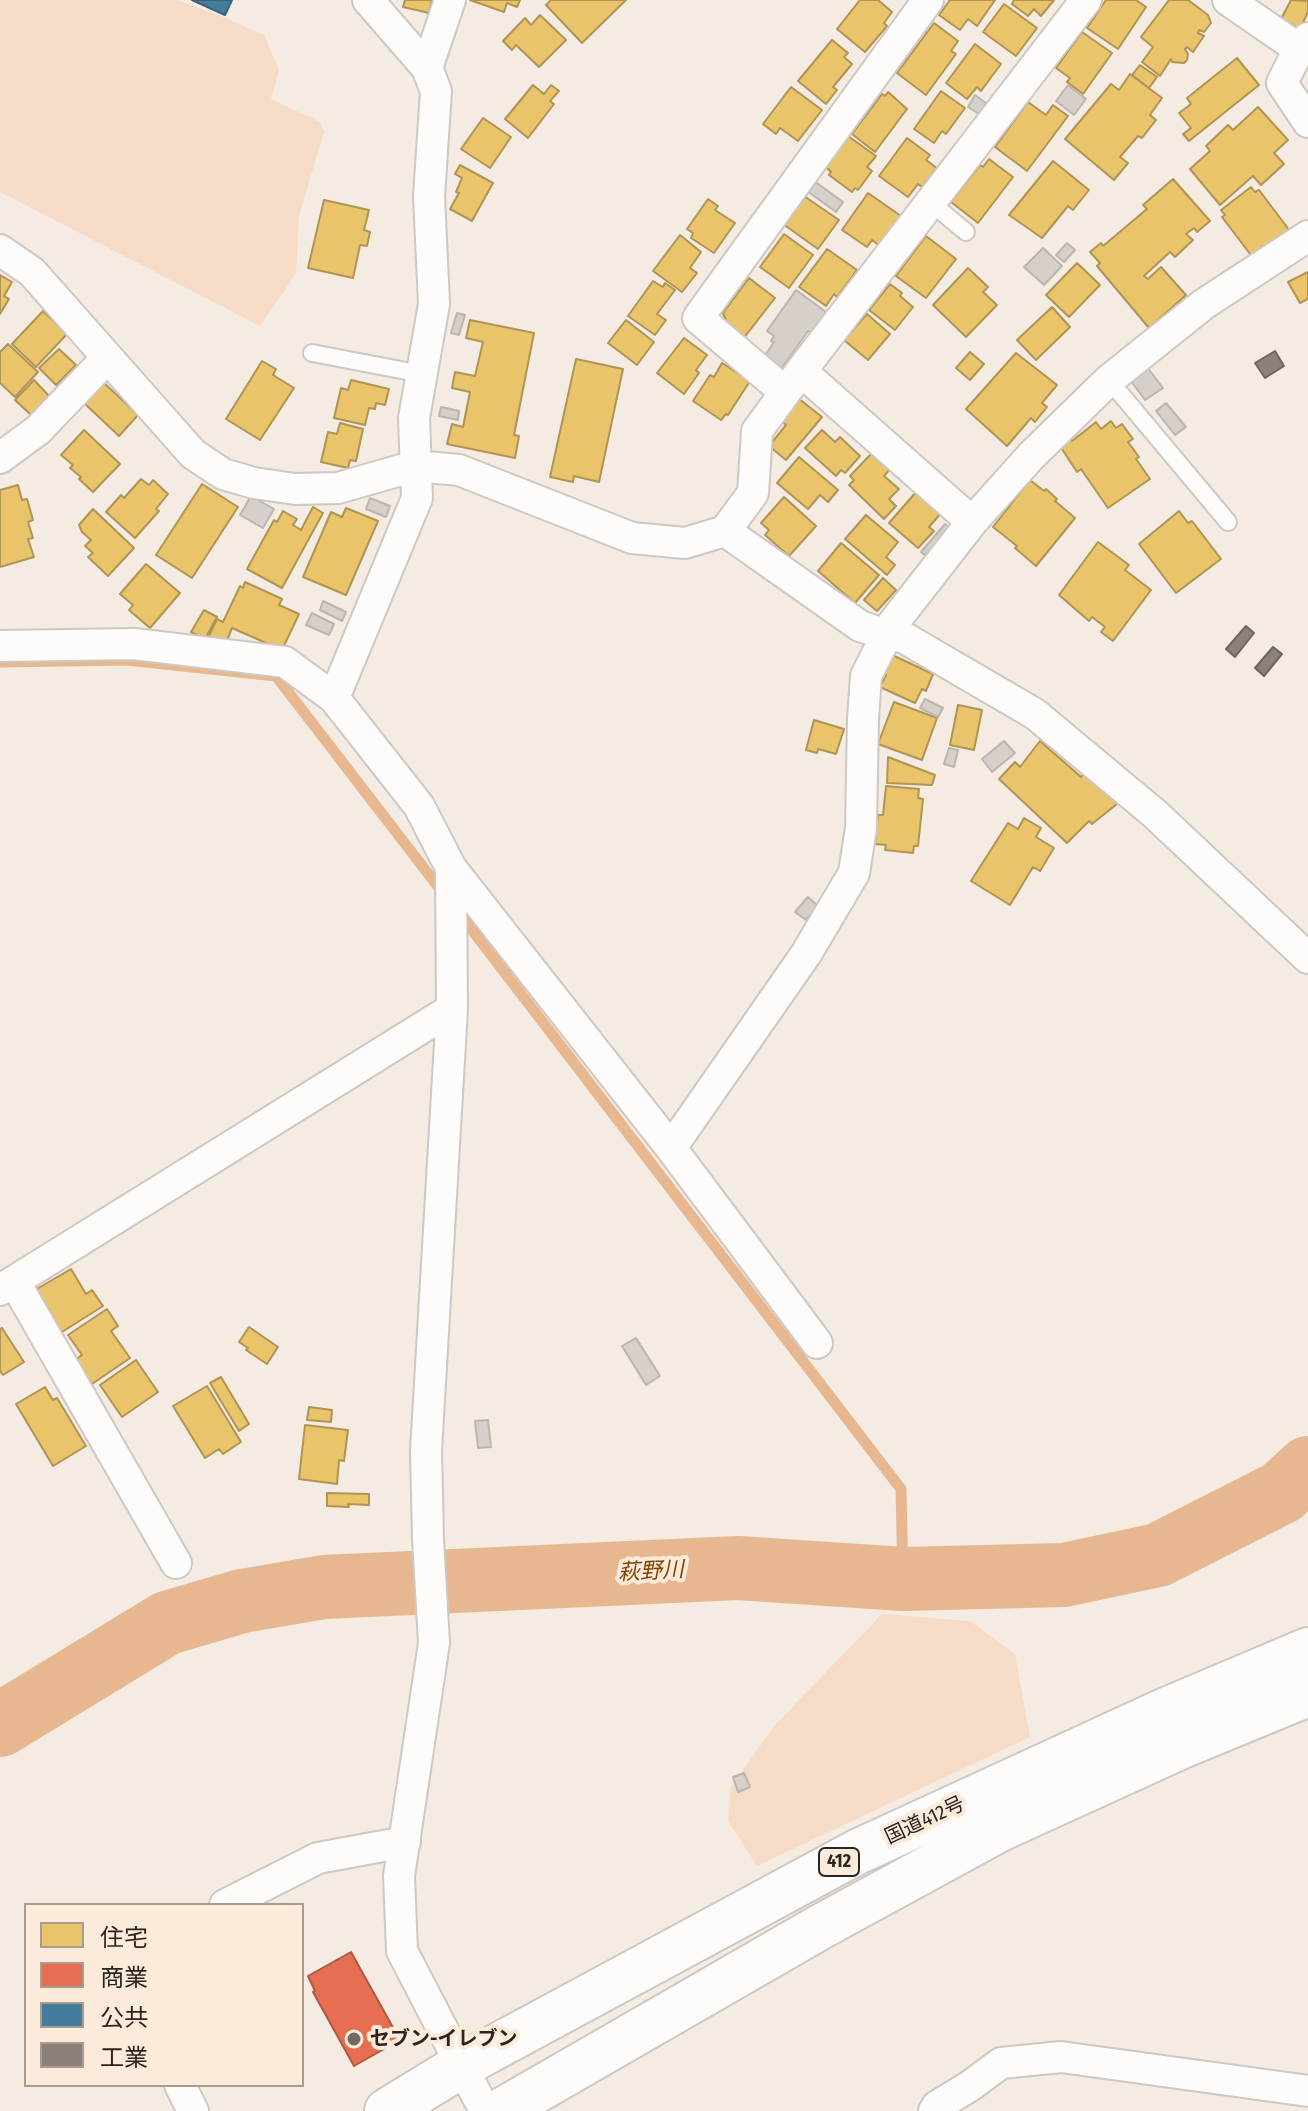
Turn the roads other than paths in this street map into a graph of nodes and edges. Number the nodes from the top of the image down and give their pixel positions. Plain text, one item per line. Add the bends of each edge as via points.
1 (368, 0) edge
2 (450, 0) edge
3 (928, 0) edge
4 (1086, 0) edge
5 (1228, 0) edge
6 (1303, 43) edge
7 (427, 68) junction
8 (1308, 122) edge
9 (930, 202) junction
10 (966, 232) dead end
11 (1308, 236) edge
12 (0, 250) edge
13 (312, 353) dead end
14 (107, 358) junction
15 (422, 374) junction
16 (1109, 380) junction
17 (793, 382) junction
18 (0, 458) edge
19 (415, 466) junction
20 (972, 522) junction
21 (1228, 522) dead end
22 (725, 531) junction
23 (886, 635) junction
24 (0, 646) edge
25 (334, 698) junction
26 (451, 868) junction
27 (1308, 958) edge
28 (452, 1009) junction
29 (671, 1148) junction
30 (7, 1286) edge
31 (817, 1343) dead end
32 (176, 1563) dead end
33 (1308, 1650) edge
34 (1308, 1694) edge
35 (405, 1842) junction
36 (229, 1903) edge
37 (462, 2065) junction
38 (181, 2087) edge
39 (1308, 2091) edge
40 (193, 2111) edge
41 (387, 2111) edge
42 (485, 2111) edge
43 (501, 2111) edge
44 (934, 2111) edge

1 - 7 street
2 - 7 street
3 - 17 street via 757,216 698,318
4 - 9 street
5 - 6 street
6 - 8 street via 1282,83
7 - 15 street via 436,91 429,196 434,304
9 - 10 lane
9 - 17 street
11 - 16 street via 1204,304
12 - 14 street via 32,272
13 - 15 lane
14 - 18 street via 38,430
14 - 19 street via 193,454 223,474 295,489 338,488
15 - 19 street via 414,418
16 - 20 street
16 - 21 lane
17 - 20 street
17 - 22 street via 757,431 753,493
19 - 22 street via 459,470 632,538 685,543
19 - 25 street via 417,498
20 - 23 street
22 - 23 street via 860,626
23 - 27 street via 903,637 1035,714 1155,814
23 - 29 street via 866,676 861,828 854,873 806,954
24 - 25 street via 134,644 285,662
25 - 26 street via 419,806
26 - 28 street
26 - 29 street
28 - 30 street
28 - 35 street via 426,1451 434,1643
29 - 31 street
30 - 32 street
33 - 37 highway, 国道412号 / 412 via 857,1852
34 - 43 highway, 国道412号 / 412 via 1000,1829
35 - 36 street via 318,1858
35 - 37 street via 399,1876 402,1951
37 - 41 highway, 国道412号 / 412
37 - 42 street
38 - 40 street
39 - 44 street via 1061,2057 1001,2063

